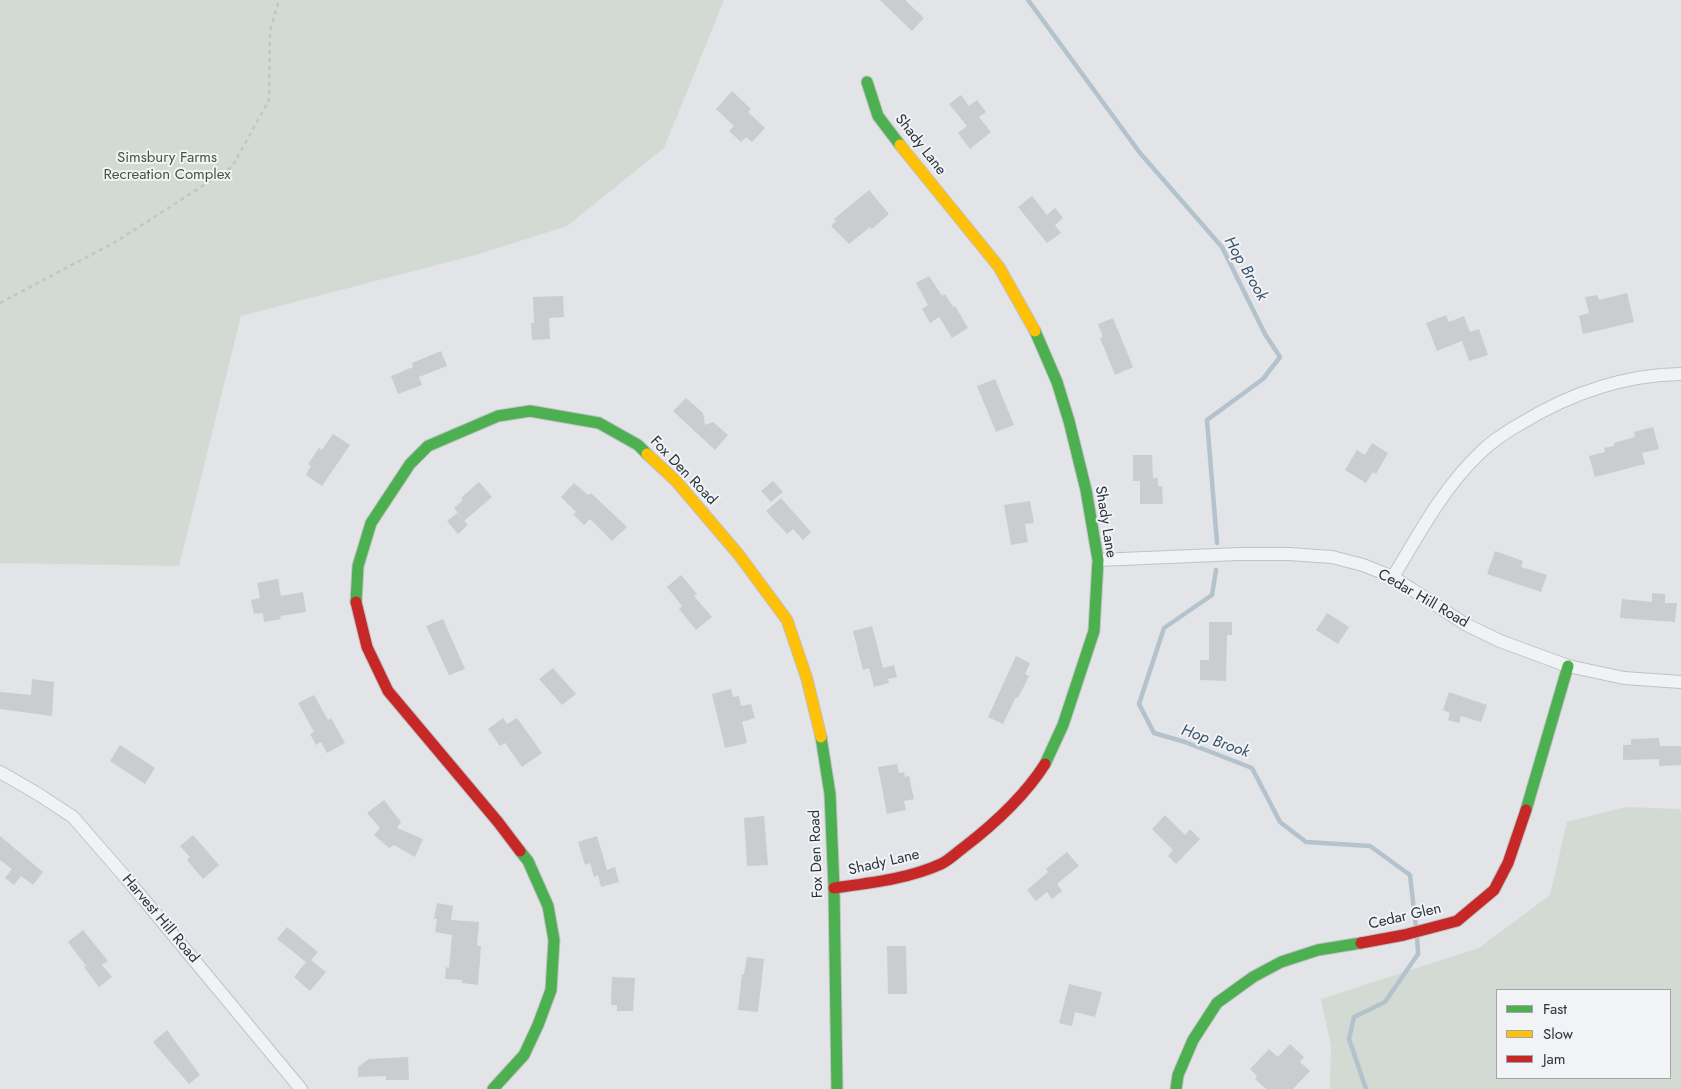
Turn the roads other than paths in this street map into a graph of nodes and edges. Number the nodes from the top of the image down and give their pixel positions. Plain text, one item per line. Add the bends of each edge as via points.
1 (867, 82) dead end
2 (1681, 374) edge
3 (1098, 560) junction
4 (1393, 578) junction
5 (1568, 666) junction
6 (1681, 682) edge
7 (0, 772) edge
8 (834, 888) junction
9 (301, 1089) edge
10 (494, 1089) edge
11 (837, 1089) edge
12 (1176, 1089) edge

1 - 3 street, Shady Lane via 878,116 999,267 1041,343 1069,421 1086,490
2 - 4 street via 1655,374 1613,382 1542,410 1509,431 1480,452 1448,489
3 - 4 street, Cedar Hill Road via 1290,554 1332,557 1363,565
3 - 8 street, Shady Lane via 1094,631 1063,725 1031,783 988,829 943,863 879,882
4 - 5 street, Cedar Hill Road via 1464,624
5 - 6 street, Cedar Hill Road via 1624,678
5 - 12 street, Cedar Glen via 1518,836 1494,890 1457,920 1404,935 1318,950 1281,962 1253,977 1216,1003 1193,1040 1178,1075
7 - 9 street, Harvest Hill Road via 74,817
8 - 10 street, Fox Den Road via 830,794 821,735 787,620 739,555 676,481 638,445 599,423 530,411 498,416 428,446 410,464 371,523 358,566 356,604 367,647 388,691 528,861 548,906 554,940 550,990 524,1054
8 - 11 street, Fox Den Road

